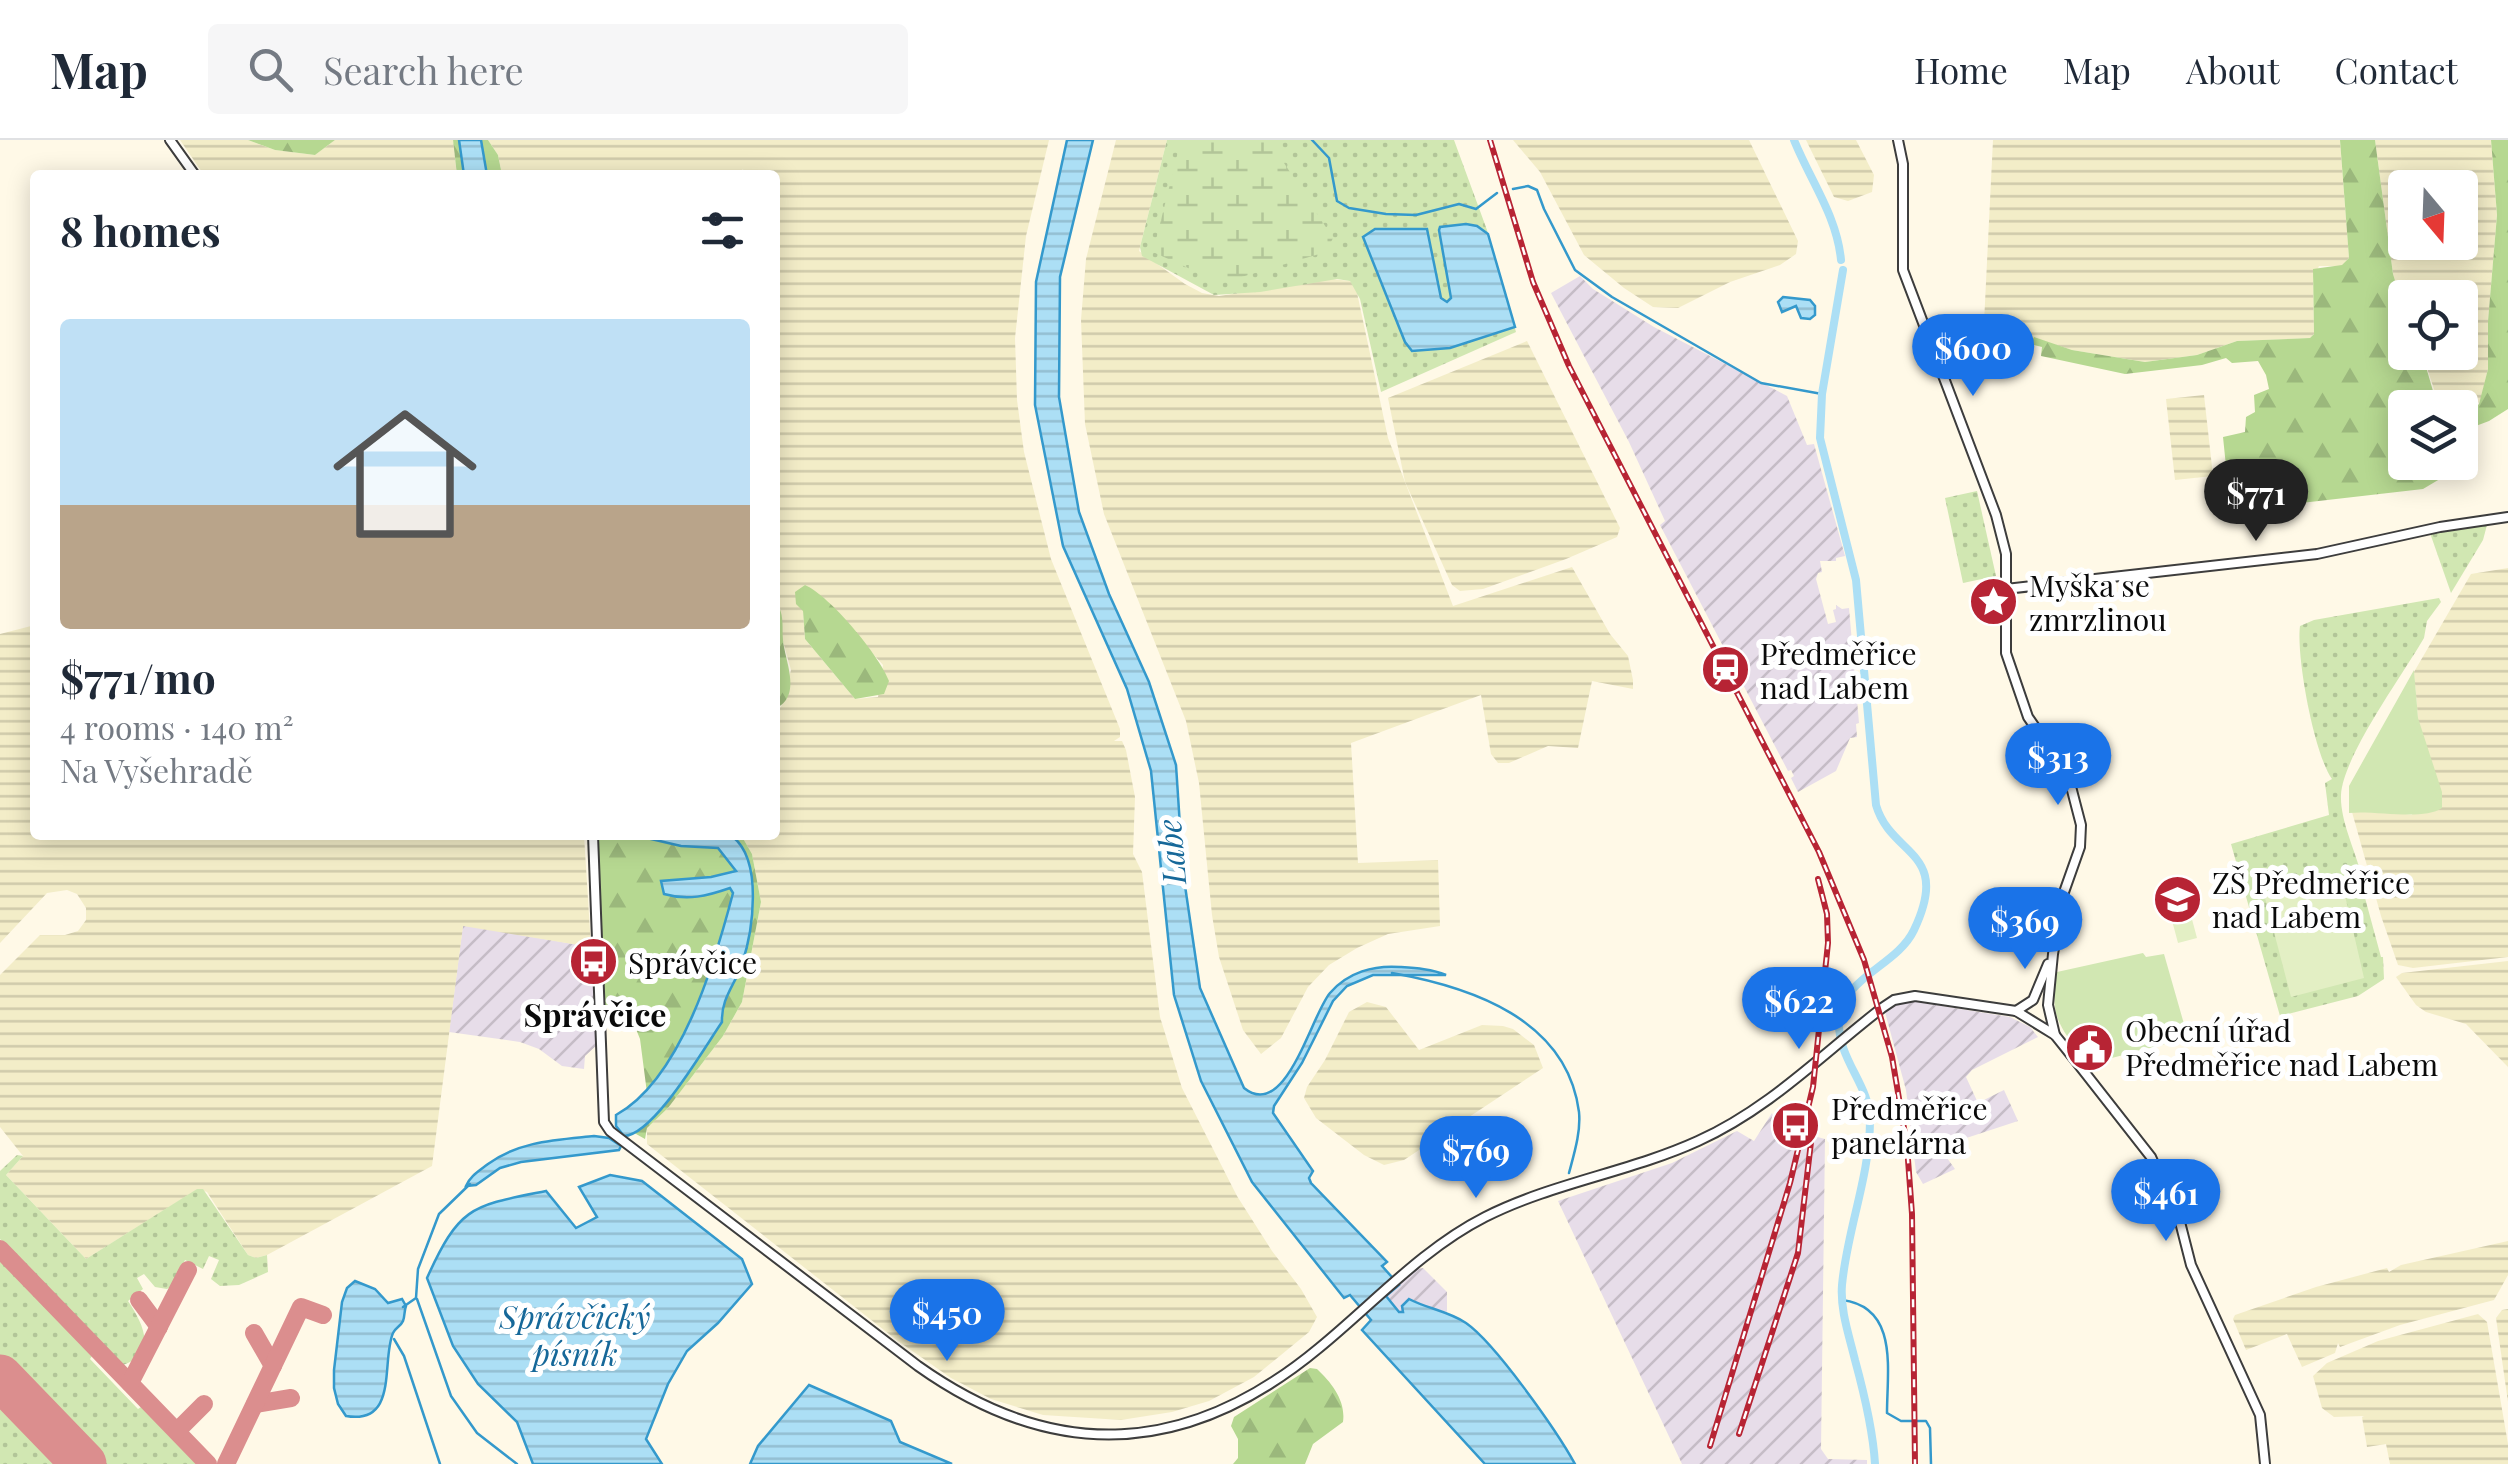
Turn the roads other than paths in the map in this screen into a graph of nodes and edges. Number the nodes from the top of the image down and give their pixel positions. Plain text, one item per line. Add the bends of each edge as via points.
1 (170, 140) edge
2 (1898, 140) edge
3 (191, 170) edge
4 (2508, 517) edge
5 (2006, 589) junction
6 (593, 840) edge
7 (2052, 954) junction
8 (2016, 1011) junction
9 (2054, 1035) junction
10 (2265, 1464) edge

1 - 3 street
2 - 5 street via 1904,164 1903,270 1996,515
4 - 5 street via 2317,554
5 - 7 street via 2006,653 2014,682 2034,727 2068,775 2081,826
6 - 8 street via 604,1122 610,1130 954,1391 1037,1426 1109,1434 1155,1430 1238,1405 1278,1381 1436,1248 1487,1216 1712,1134 1776,1096 1902,997
7 - 8 street via 2033,1000
7 - 9 street via 2048,1004
8 - 9 street
9 - 10 street via 2152,1157 2191,1265 2260,1415

